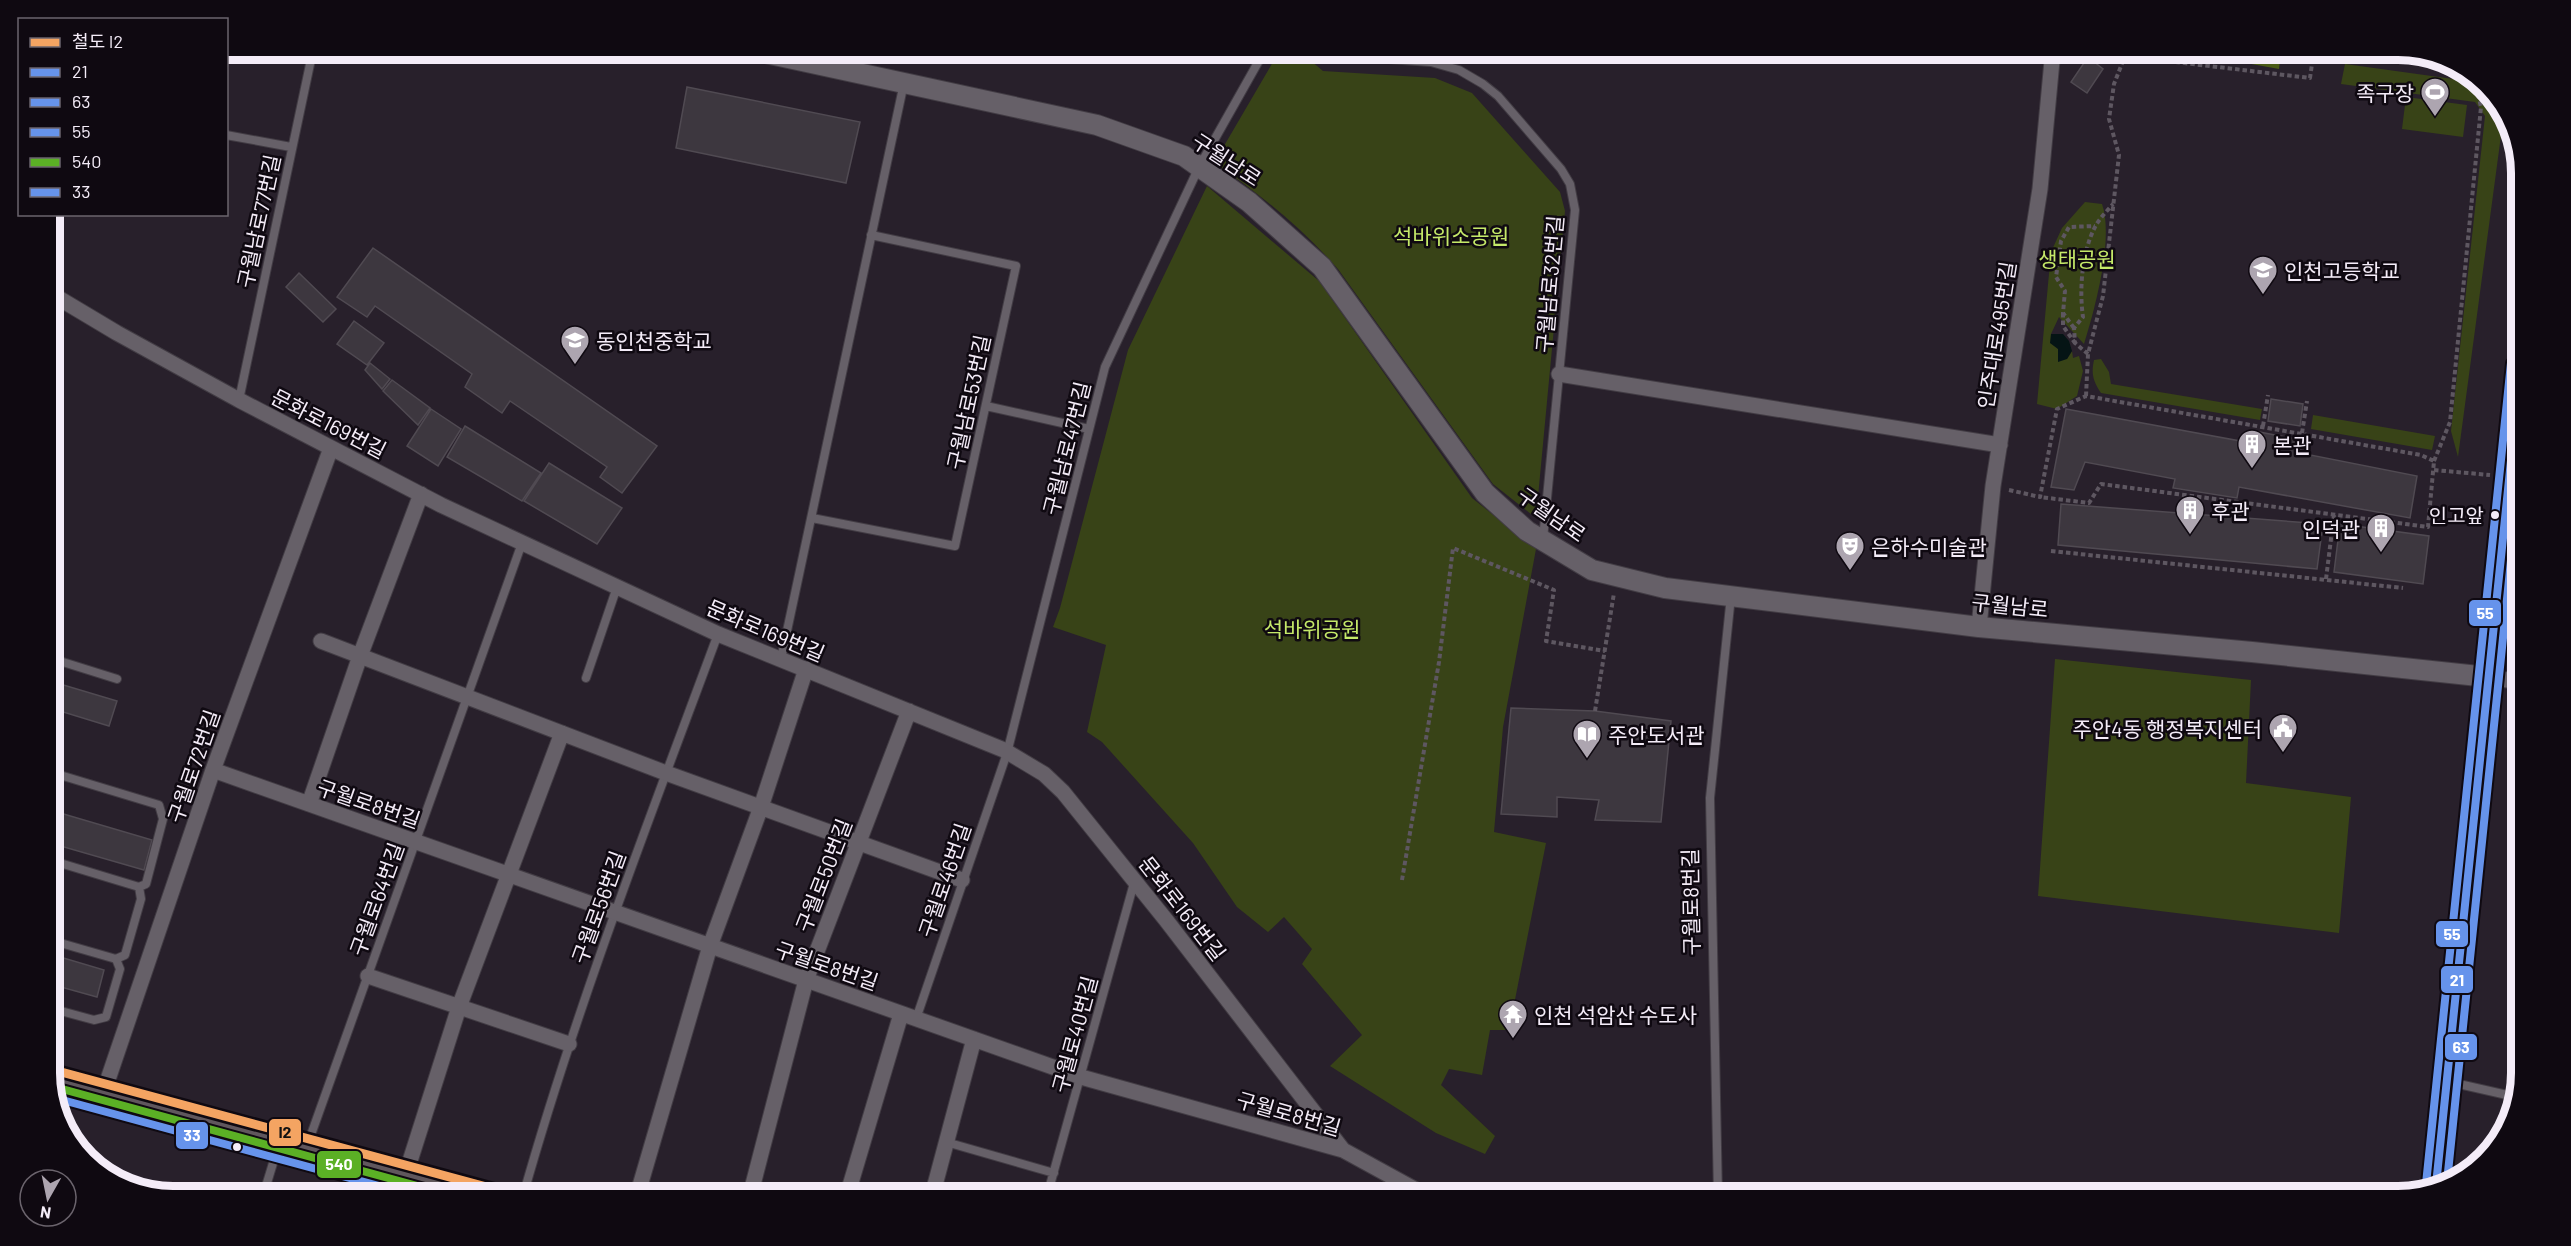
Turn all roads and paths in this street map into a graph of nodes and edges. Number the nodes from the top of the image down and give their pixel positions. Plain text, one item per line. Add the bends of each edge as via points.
1 (311, 60) edge
2 (798, 60) edge
3 (1259, 60) edge
4 (1395, 60) edge
5 (2052, 60) edge
6 (2123, 60) edge
7 (2159, 60) edge
8 (2313, 60) edge
9 (904, 83) junction
10 (2478, 93) edge
11 (228, 135) edge
12 (291, 147) junction
13 (1199, 167) junction
14 (2114, 203) junction
15 (2095, 226) junction
16 (872, 235) junction
17 (60, 299) edge
18 (2063, 313) junction
19 (2074, 328) junction
20 (2075, 343) junction
21 (2088, 354) junction
22 (1559, 374) junction
23 (2268, 395) dead end
24 (2086, 396) junction
25 (239, 400) junction
26 (2307, 401) dead end
27 (986, 406) junction
28 (2263, 426) junction
29 (1089, 429) junction
30 (2302, 433) junction
31 (2000, 445) junction
32 (332, 448) junction
33 (2511, 458) edge
34 (2434, 461) junction
35 (2434, 470) junction
36 (2509, 477) junction
37 (1994, 486) junction
38 (421, 494) junction
39 (2040, 497) junction
40 (2334, 514) junction
41 (812, 518) junction
42 (1542, 541) junction
43 (522, 543) junction
44 (2051, 550) dead end
45 (1616, 576) junction
46 (2326, 579) junction
47 (617, 587) junction
48 (2403, 588) dead end
49 (1731, 596) junction
50 (1979, 627) junction
51 (718, 634) junction
52 (321, 641) dead end
53 (1605, 651) junction
54 (360, 656) junction
55 (781, 659) junction
56 (60, 661) edge
57 (806, 669) junction
58 (586, 678) dead end
59 (2488, 678) junction
60 (117, 679) dead end
61 (2511, 681) edge
62 (467, 697) junction
63 (909, 711) junction
64 (1595, 711) dead end
65 (562, 733) junction
66 (1007, 753) junction
67 (213, 770) junction
68 (666, 773) junction
69 (60, 775) edge
70 (309, 804) junction
71 (762, 807) junction
72 (416, 842) junction
73 (859, 842) junction
74 (60, 863) edge
75 (509, 875) junction
76 (962, 880) junction
77 (1402, 880) dead end
78 (1135, 881) junction
79 (139, 887) junction
80 (615, 912) junction
81 (60, 943) edge
82 (710, 946) junction
83 (116, 959) junction
84 (368, 976) junction
85 (806, 980) junction
86 (459, 1007) junction
87 (60, 1011) edge
88 (909, 1016) junction
89 (974, 1039) junction
90 (569, 1044) junction
91 (1081, 1077) junction
92 (2447, 1081) junction
93 (61, 1089) edge
94 (2509, 1095) edge
95 (101, 1100) junction
96 (312, 1132) dead end
97 (946, 1142) junction
98 (277, 1148) junction
99 (1343, 1150) junction
100 (1054, 1173) junction
101 (2437, 1179) edge
102 (403, 1183) junction
103 (267, 1186) edge
104 (414, 1186) edge
105 (526, 1186) edge
106 (640, 1186) edge
107 (753, 1186) edge
108 (851, 1186) edge
109 (935, 1186) edge
110 (1050, 1186) edge
111 (1407, 1186) edge
112 (1718, 1186) edge

1 - 12 lane, 구월남로77번길
2 - 9 street, 구월남로
3 - 13 lane, 구월남로47번길
4 - 22 lane, 구월남로32번길 via 1459,70 1483,84 1498,96 1570,183 1575,210
5 - 31 street, 인주대로495번길 via 2040,189
6 - 14 path via 2114,84 2109,119 2119,154
7 - 8 path via 2310,78
9 - 13 street, 구월남로 via 1097,125 1184,156
9 - 16 lane
10 - 34 path via 2481,107 2450,422
11 - 12 lane
12 - 25 lane, 구월남로77번길
13 - 29 lane, 구월남로47번길 via 1105,367
13 - 42 street, 구월남로 via 1249,202 1322,267 1485,493
14 - 15 path
14 - 21 path via 2103,296
15 - 18 path via 2068,227 2061,241 2056,277 2065,291
15 - 19 path via 2085,259 2083,317
16 - 27 lane, 구월남로53번길 via 1016,266
16 - 41 lane
17 - 25 street, 문화로169번길
18 - 19 path
18 - 20 path via 2063,326
19 - 20 path
20 - 21 path
21 - 24 path
22 - 31 street
22 - 42 lane, 구월남로32번길
23 - 28 path
24 - 28 path
24 - 39 path via 2057,409
25 - 32 street, 문화로169번길
26 - 30 path
27 - 29 lane
27 - 41 lane, 구월남로53번길 via 955,546
28 - 30 path
29 - 66 lane, 구월남로47번길
30 - 34 path via 2421,455
31 - 37 street, 인주대로495번길
32 - 38 street, 문화로169번길
32 - 67 street, 구월로72번길
33 - 36 main road
34 - 35 path
35 - 36 path
35 - 40 path via 2428,528
36 - 59 main road
37 - 39 path
37 - 50 street, 인주대로495번길
38 - 43 street, 문화로169번길
38 - 54 street
39 - 40 path via 2089,503 2101,484
40 - 46 path
41 - 55 lane
42 - 45 street, 구월남로 via 1592,570
43 - 47 street, 문화로169번길
43 - 62 lane, 구월로64번길
44 - 46 path
45 - 49 street, 구월남로 via 1665,588
45 - 53 path
46 - 48 path
47 - 51 street, 문화로169번길
47 - 58 lane
49 - 50 street, 구월남로
49 - 112 lane, 구월로8번길 via 1710,822
50 - 59 street, 구월남로
51 - 55 street, 문화로169번길
51 - 68 lane, 구월로56번길
52 - 54 street
53 - 64 path
53 - 77 path via 1546,641 1554,590 1453,548
54 - 62 street
54 - 70 street
55 - 57 street, 문화로169번길
56 - 60 lane
57 - 63 street, 문화로169번길
57 - 71 street
59 - 61 street
59 - 92 main road
62 - 65 street
62 - 72 lane, 구월로64번길
63 - 66 street, 문화로169번길
63 - 73 street, 구월로50번길
65 - 68 street
65 - 75 street
66 - 76 lane, 구월로46번길
66 - 78 street, 문화로169번길 via 1044,774 1063,792
67 - 70 street, 구월로8번길
67 - 95 street, 구월로72번길
68 - 71 street
68 - 80 lane, 구월로56번길
69 - 79 lane via 159,805 163,819 146,884
70 - 72 street, 구월로8번길
71 - 73 street
71 - 82 street
72 - 75 street, 구월로8번길
72 - 84 lane, 구월로64번길
73 - 76 street
73 - 85 street, 구월로50번길
74 - 79 lane
75 - 80 street, 구월로8번길
75 - 86 street
76 - 88 lane, 구월로46번길
78 - 91 lane, 구월로40번길
78 - 99 street, 문화로169번길
79 - 83 lane via 141,899 125,955
80 - 82 street, 구월로8번길
80 - 90 lane, 구월로56번길
81 - 83 lane
82 - 85 street, 구월로8번길
82 - 106 street
83 - 87 lane via 120,969 106,1017 94,1020
84 - 86 street
84 - 96 lane, 구월로64번길
85 - 88 street, 구월로8번길
85 - 107 street, 구월로50번길
86 - 90 street
86 - 102 street
88 - 89 street, 구월로8번길
88 - 108 street
89 - 91 street, 구월로8번길
89 - 97 street
90 - 105 lane, 구월로56번길
91 - 99 street, 구월로8번길
91 - 100 lane, 구월로40번길
92 - 94 lane
92 - 101 main road
93 - 95 main road
95 - 98 main road
97 - 100 lane
97 - 109 street
98 - 102 main road
98 - 103 lane
99 - 111 street, 구월로8번길
100 - 110 lane, 구월로40번길
102 - 104 main road

